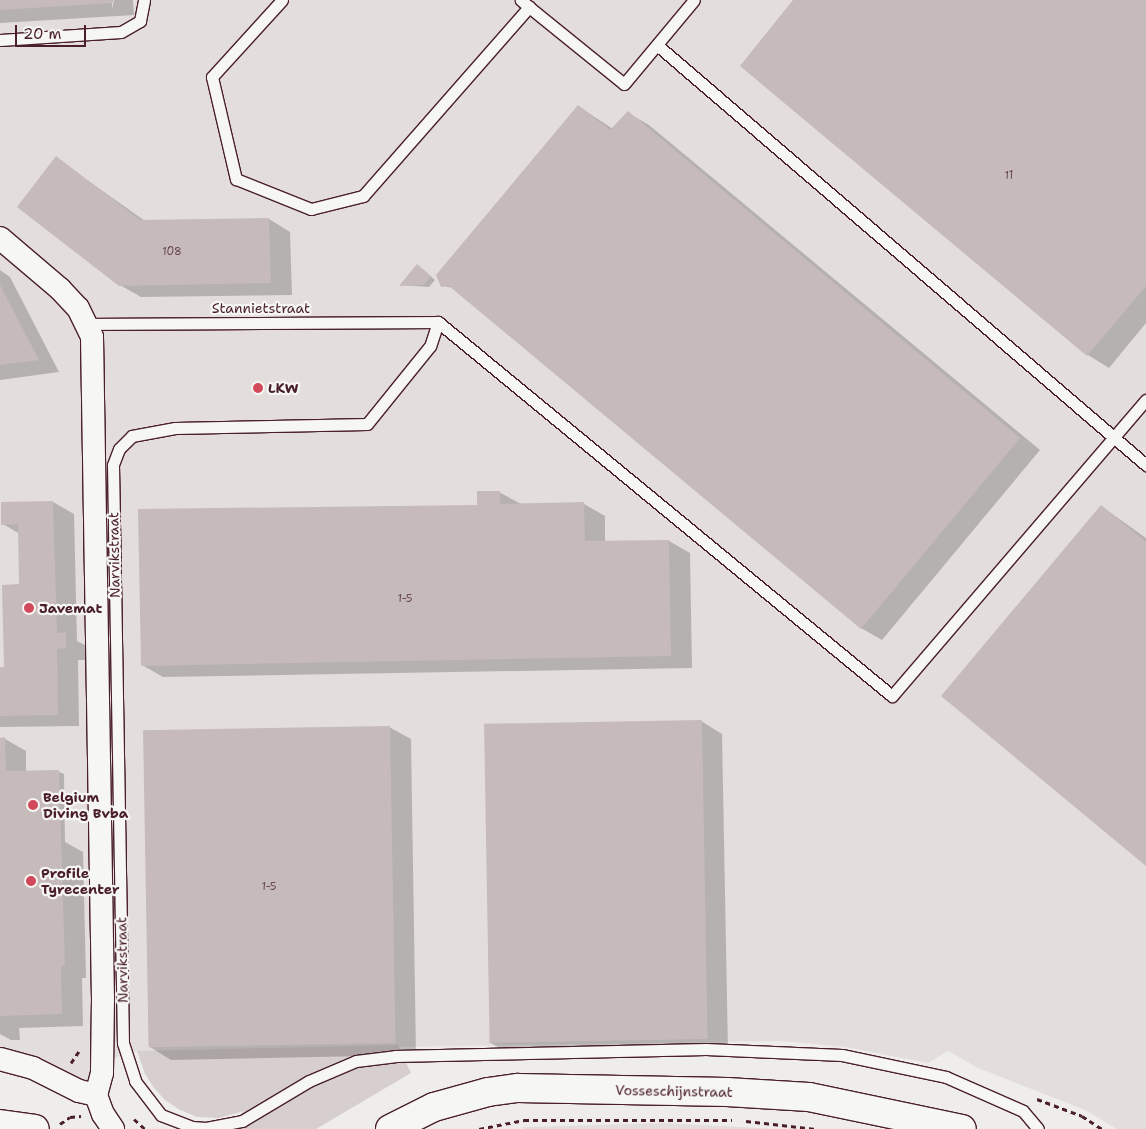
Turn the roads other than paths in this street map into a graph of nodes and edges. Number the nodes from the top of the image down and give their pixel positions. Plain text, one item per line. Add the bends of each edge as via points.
1 (144, 0) edge
2 (282, 0) edge
3 (694, 0) edge
4 (525, 3) edge
5 (0, 40) edge
6 (657, 45) junction
7 (0, 238) edge
8 (438, 322) junction
9 (85, 324) junction
10 (1146, 400) edge
11 (1114, 437) junction
12 (1146, 465) edge
13 (0, 1059) edge
14 (96, 1095) junction
15 (0, 1124) edge
16 (35, 1129) edge
17 (113, 1129) edge
18 (390, 1129) edge
19 (962, 1129) edge
20 (1038, 1129) edge

1 - 5 lane via 140,21 121,32
2 - 4 lane via 212,77 236,179 311,209 363,196
3 - 6 lane
4 - 6 lane via 624,84
6 - 11 lane
7 - 9 street, Narvikstraat via 60,289 78,308
8 - 9 lane, Stannietstraat
8 - 11 lane via 892,696
8 - 20 lane, Narvikstraat via 430,346 367,424 167,428 132,436 119,449 113,465 124,1043 135,1082 160,1114 192,1127 242,1121 309,1081 356,1061 477,1052 706,1049 842,1055 930,1073 1023,1111
9 - 14 street, Narvikstraat via 92,338 96,428 103,1060
10 - 11 lane
11 - 12 lane
13 - 14 street via 26,1065 79,1091
14 - 17 street via 102,1114
15 - 16 street
18 - 19 street, Vosseschijnstraat via 434,1107 488,1092 518,1088 809,1097

